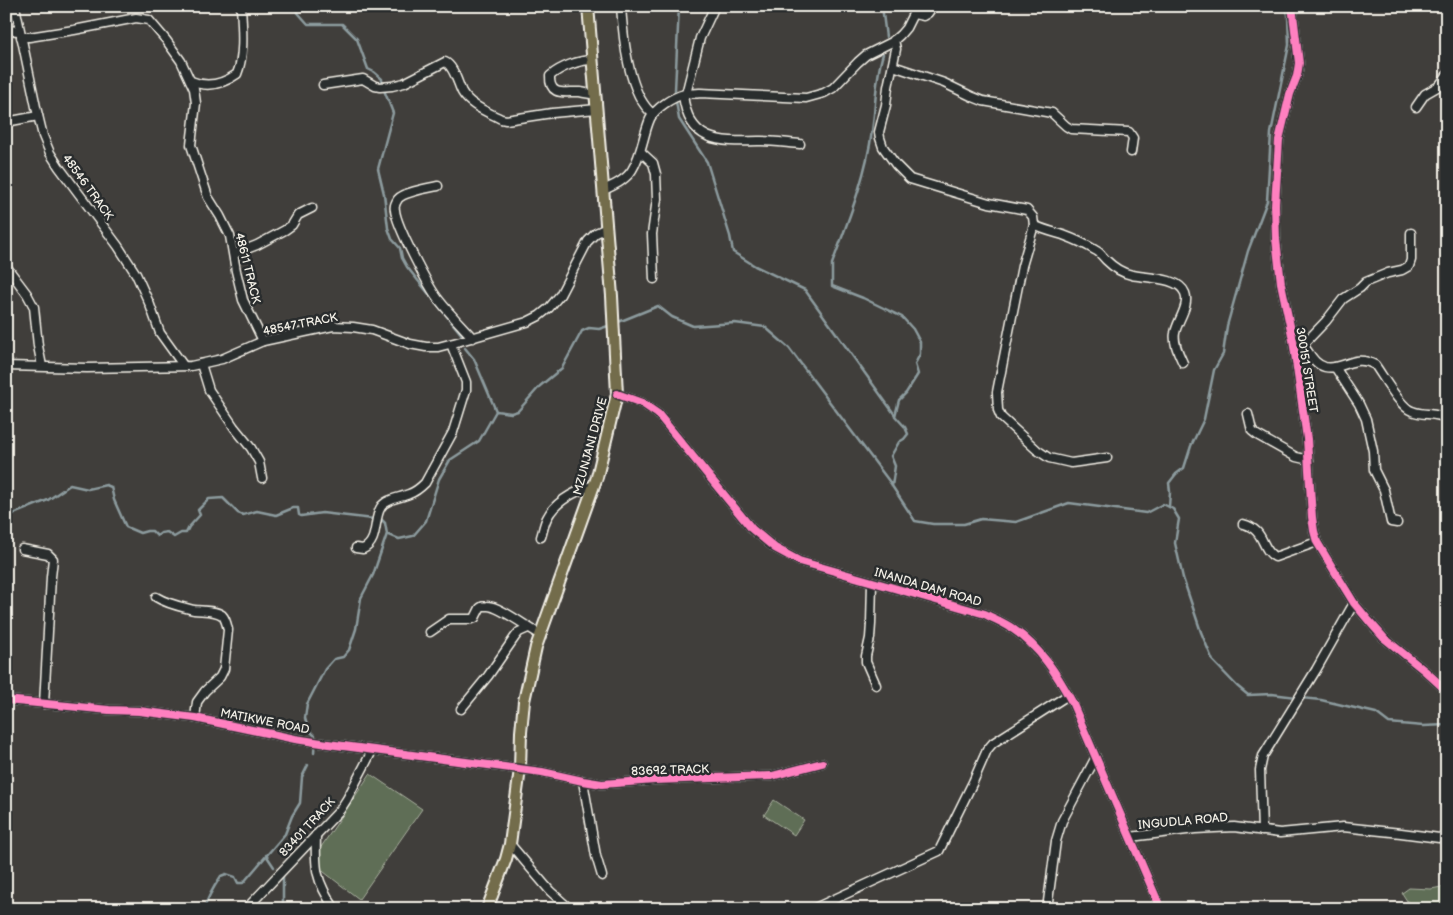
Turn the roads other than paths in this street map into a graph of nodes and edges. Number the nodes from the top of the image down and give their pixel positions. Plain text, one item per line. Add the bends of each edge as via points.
1 (15, 6) edge
2 (241, 6) edge
3 (588, 6) edge
4 (621, 6) edge
5 (715, 6) edge
6 (917, 6) edge
7 (933, 6) edge
8 (1292, 6) edge
9 (914, 14) junction
10 (6, 30) edge
11 (20, 34) junction
12 (894, 40) junction
13 (593, 60) junction
14 (893, 66) junction
15 (1447, 75) edge
16 (191, 81) junction
17 (323, 85) dead end
18 (684, 94) junction
19 (596, 95) junction
20 (1416, 107) dead end
21 (597, 109) junction
22 (653, 114) junction
23 (38, 116) junction
24 (6, 122) edge
25 (800, 144) dead end
26 (641, 152) junction
27 (1131, 152) dead end
28 (438, 186) dead end
29 (604, 190) junction
30 (312, 208) dead end
31 (1034, 225) junction
32 (607, 228) junction
33 (1411, 233) dead end
34 (234, 254) junction
35 (6, 266) edge
36 (654, 279) dead end
37 (473, 338) junction
38 (1292, 340) junction
39 (263, 341) junction
40 (451, 344) junction
41 (1303, 345) junction
42 (1183, 363) dead end
43 (201, 364) junction
44 (183, 365) junction
45 (6, 366) edge
46 (42, 366) junction
47 (1335, 367) junction
48 (616, 394) junction
49 (1248, 414) dead end
50 (1447, 419) edge
51 (1107, 458) dead end
52 (1309, 460) junction
53 (262, 478) dead end
54 (594, 485) junction
55 (1397, 522) dead end
56 (1242, 524) dead end
57 (541, 537) dead end
58 (1318, 542) junction
59 (356, 548) dead end
60 (22, 549) dead end
61 (872, 582) junction
62 (156, 597) dead end
63 (1354, 603) junction
64 (528, 628) junction
65 (430, 632) dead end
66 (540, 634) junction
67 (876, 685) dead end
68 (1447, 691) edge
69 (1068, 695) junction
70 (6, 700) edge
71 (44, 704) junction
72 (461, 709) dead end
73 (195, 718) junction
74 (372, 751) junction
75 (1096, 757) junction
76 (822, 763) dead end
77 (520, 769) junction
78 (583, 782) junction
79 (1262, 831) junction
80 (316, 835) junction
81 (1130, 837) junction
82 (1447, 839) edge
83 (510, 844) junction
84 (602, 876) dead end
85 (253, 906) edge
86 (827, 906) edge
87 (246, 909) edge
88 (334, 909) edge
89 (487, 909) edge
90 (570, 909) edge
91 (813, 909) edge
92 (1047, 909) edge
93 (1161, 909) edge

1 - 11 street, 48546 TRACK
2 - 16 street via 242,39 237,74 208,85
3 - 13 main road, MZUNJANI DRIVE
4 - 22 street via 628,62 642,100
5 - 18 street via 700,38
6 - 9 street
7 - 9 street via 923,16
8 - 38 street, 300151 STREET via 1299,63 1278,140 1275,205 1281,283
9 - 12 street
10 - 11 street
11 - 16 street, 48611 TRACK via 29,37 144,18 170,45
11 - 23 street, 48546 TRACK
12 - 14 street
12 - 18 street via 866,55 833,88 817,95 800,98
13 - 19 main road, MZUNJANI DRIVE
13 - 19 street via 578,61 557,71 550,80 559,93
14 - 27 street via 944,83 983,101 1052,113 1071,129 1129,132 1133,138
14 - 31 street via 880,138 901,172 910,179 975,199 1027,210
15 - 20 street via 1439,86 1425,94
16 - 34 street, 48611 TRACK via 196,98 190,142 200,177 230,236
17 - 21 street via 363,79 375,86 392,86 445,62 469,102 501,119
18 - 22 street
18 - 25 street via 688,120 706,136 738,142
19 - 21 main road, MZUNJANI DRIVE
21 - 29 main road, MZUNJANI DRIVE
22 - 26 street
23 - 24 street
23 - 44 street, 48546 TRACK via 50,153 136,274 160,333
26 - 29 street via 629,174
26 - 36 street via 653,163 656,174 657,199 652,234
28 - 37 street via 401,197 394,210 433,291
29 - 32 main road, MZUNJANI DRIVE
30 - 34 street via 298,216 292,226 257,246
31 - 42 street via 1094,249 1121,271 1180,286 1186,298 1175,342
31 - 51 street via 1022,266 997,392 998,410 1001,417 1049,458 1071,464
32 - 37 street, 48547 TRACK via 588,241 564,289 549,308 527,322
32 - 48 main road, MZUNJANI DRIVE
33 - 41 street via 1409,266 1366,282 1343,299
34 - 39 street, 48611 TRACK via 243,300
35 - 46 street via 34,306
37 - 40 street, 48547 TRACK
38 - 41 street
38 - 52 street, 300151 STREET
39 - 40 street, 48547 TRACK via 333,326 372,330 426,347
39 - 43 street, 48547 TRACK via 230,356
40 - 59 street via 466,386 453,432 425,483 409,494 384,503 378,512 369,545 364,549
41 - 47 street via 1318,363 1324,367
43 - 44 street, 48547 TRACK
43 - 53 street via 209,390 251,448
44 - 46 street, 48547 TRACK
45 - 46 street, 48547 TRACK
47 - 50 street via 1349,362 1369,362 1375,365 1406,408
47 - 55 street via 1366,419 1374,470 1384,490 1391,522
48 - 54 main road, MZUNJANI DRIVE
48 - 61 street, INANDA DAM ROAD via 642,403 658,414 752,530 776,548 799,561
49 - 52 street via 1256,435 1296,457
52 - 58 street, 300151 STREET via 1312,517
54 - 57 street via 559,503 547,518
54 - 66 main road, MZUNJANI DRIVE
56 - 58 street via 1257,531 1275,557
58 - 63 street, 300151 STREET
60 - 71 street via 48,554 53,559
61 - 67 street via 871,631 866,662
61 - 69 street, INANDA DAM ROAD via 985,614 1013,628 1039,650
62 - 73 street via 187,608 220,614 227,625 224,670 197,702
63 - 68 street, 300151 STREET via 1384,638
63 - 79 street via 1261,761
64 - 65 street via 497,608 486,606 480,608 475,618 450,620
64 - 66 street
64 - 72 street via 519,632
66 - 77 main road, MZUNJANI DRIVE via 524,701
69 - 75 street, INANDA DAM ROAD
69 - 86 street via 987,750 939,850
70 - 71 street, MATIKWE ROAD
71 - 73 street, MATIKWE ROAD
73 - 74 street, MATIKWE ROAD
74 - 77 street, MATIKWE ROAD
74 - 80 street, 83401 TRACK via 340,810
75 - 81 street, INANDA DAM ROAD
75 - 92 street via 1062,821 1056,841
76 - 78 street, 83692 TRACK via 772,776 602,784
77 - 78 street, 83692 TRACK
77 - 83 main road, MZUNJANI DRIVE
78 - 84 street
79 - 81 street, INGUDLA ROAD via 1234,827
79 - 82 street, INGUDLA ROAD via 1280,833 1343,828
80 - 85 street, 83401 TRACK
80 - 88 street via 317,877
81 - 93 street, INANDA DAM ROAD
83 - 89 main road, MZUNJANI DRIVE
83 - 90 street
85 - 87 street, 83401 TRACK
86 - 91 street

